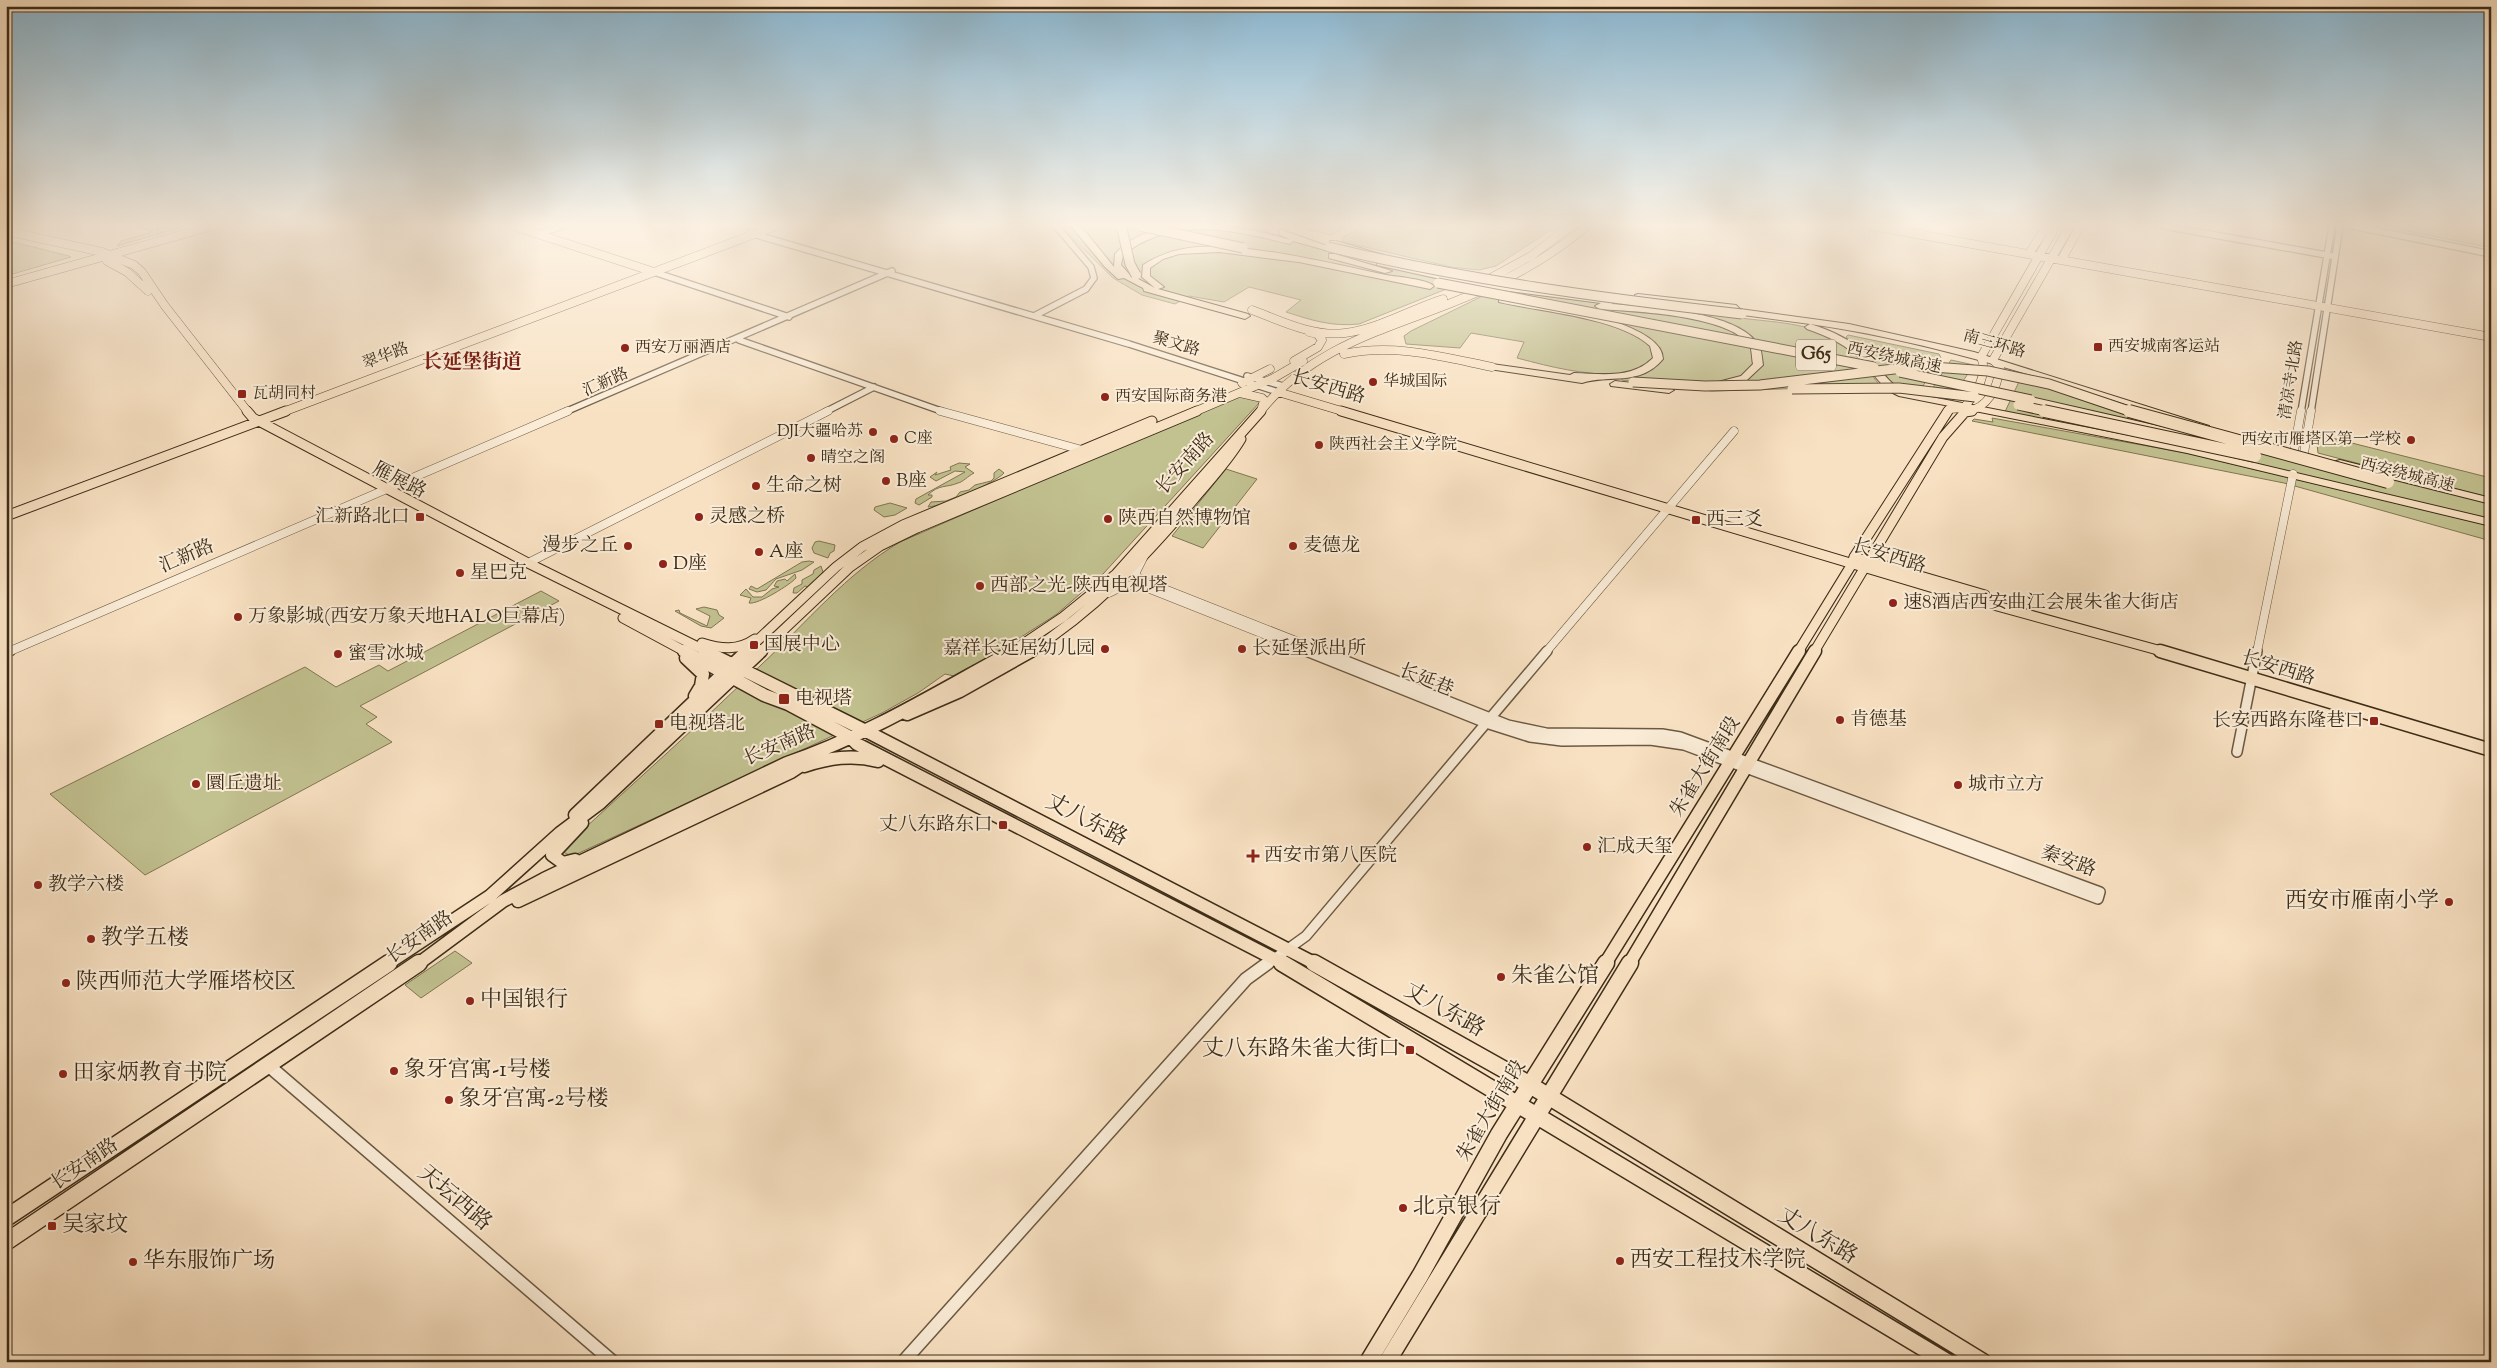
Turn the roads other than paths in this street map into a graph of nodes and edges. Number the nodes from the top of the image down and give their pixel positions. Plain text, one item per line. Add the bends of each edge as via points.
1 (146, 290) edge
2 (154, 290) edge
3 (602, 290) edge
4 (714, 290) edge
5 (853, 290) edge
6 (950, 290) edge
7 (1084, 290) edge
8 (1150, 290) edge
9 (1151, 290) edge
10 (1164, 290) edge
11 (1450, 290) edge
12 (1465, 290) edge
13 (1474, 290) edge
14 (1475, 290) edge
15 (1479, 290) edge
16 (1538, 290) edge
17 (1557, 290) edge
18 (1564, 290) edge
19 (1591, 290) edge
20 (2021, 290) edge
21 (2035, 290) edge
22 (2239, 290) edge
23 (2325, 290) edge
24 (2327, 290) edge
25 (1155, 292) junction
26 (1447, 298) junction
27 (1456, 300) junction
28 (1502, 300) junction
29 (2323, 305) junction
30 (1248, 313) junction
31 (1036, 315) junction
32 (792, 316) junction
33 (1785, 320) junction
34 (1828, 324) junction
35 (1811, 328) junction
36 (2491, 336) edge
37 (739, 340) junction
38 (1990, 361) junction
39 (1494, 364) junction
40 (1270, 369) dead end
41 (2017, 372) dead end
42 (1630, 379) junction
43 (1256, 381) junction
44 (1281, 384) junction
45 (1615, 384) junction
46 (874, 388) junction
47 (1226, 397) junction
48 (1964, 408) junction
49 (1978, 411) junction
50 (1261, 412) junction
51 (252, 421) junction
52 (1169, 422) junction
53 (1138, 426) junction
54 (1734, 431) dead end
55 (1245, 433) junction
56 (1082, 450) junction
57 (2299, 452) junction
58 (2255, 456) junction
59 (2293, 474) junction
60 (2388, 482) junction
61 (387, 491) junction
62 (2491, 501) edge
63 (1671, 506) junction
64 (2491, 507) edge
65 (6, 512) edge
66 (2491, 513) edge
67 (6, 516) edge
68 (2491, 523) edge
69 (1145, 555) junction
70 (1860, 562) junction
71 (528, 563) junction
72 (1104, 595) junction
73 (775, 624) junction
74 (669, 639) junction
75 (6, 653) edge
76 (733, 672) junction
77 (2254, 677) junction
78 (686, 710) junction
79 (1488, 721) junction
80 (872, 728) junction
81 (850, 737) junction
82 (2491, 745) edge
83 (825, 750) junction
84 (2491, 750) edge
85 (2237, 752) dead end
86 (1733, 760) junction
87 (1748, 765) junction
88 (791, 772) junction
89 (912, 772) junction
90 (600, 803) junction
91 (559, 834) junction
92 (594, 854) junction
93 (446, 945) junction
94 (1287, 948) junction
95 (1275, 959) junction
96 (269, 1066) junction
97 (1530, 1085) junction
98 (1550, 1097) junction
99 (1518, 1106) junction
100 (1536, 1116) junction
101 (6, 1218) edge
102 (6, 1242) edge
103 (613, 1362) edge
104 (903, 1362) edge
105 (1368, 1362) edge
106 (1387, 1362) edge
107 (1948, 1362) edge
108 (1983, 1362) edge

1 - 51 main road, 雁展路
2 - 51 main road, 雁展路
3 - 51 main road, 翠华路
4 - 32 street
5 - 32 street, 汇新路
6 - 31 street, 聚文路
7 - 31 street
8 - 25 highway
9 - 25 highway, bridge
10 - 30 highway
11 - 28 highway, 西安绕城高速 / G65
12 - 26 main road, 长安南路
13 - 27 main road, 长安南路
14 - 60 highway, 西安绕城高速 / G65, bridge via 2032,400
15 - 45 highway, bridge via 1691,316 1735,330 1755,345 1759,359 1753,372 1736,381 1706,387 1682,389
16 - 33 highway, 南三环路, bridge
17 - 34 highway, 南三环路, bridge
18 - 35 highway
19 - 34 highway
20 - 38 main road, 朱雀大街南段
21 - 38 main road, 朱雀大街南段
22 - 29 main road
23 - 29 street, 清凉寺北路
24 - 29 street, 清凉寺北路
25 - 30 highway
26 - 30 main road via 1355,332 1314,331
26 - 44 main road, 长安南路 via 1323,350
27 - 39 main road via 1438,312 1383,337 1382,341 1387,345
27 - 44 main road, 长安南路 via 1332,352
28 - 42 highway via 1601,322 1646,338 1658,349 1658,360
28 - 58 highway, 西安绕城高速 / G65, bridge via 1796,355 2008,399
29 - 36 main road
29 - 57 street, 清凉寺北路
29 - 57 street, 清凉寺北路
30 - 44 main road via 1317,334 1322,340 1318,347 1285,366
31 - 43 street, 聚文路
32 - 37 street, 汇新路
32 - 61 street, 汇新路
33 - 35 highway, 南三环路
33 - 38 highway, 南三环路
34 - 38 highway, 南三环路
35 - 48 highway, 南三环路 via 1838,338 1854,349 1894,391
37 - 46 street
37 - 61 street, 汇新路
38 - 41 highway, 南三环路
38 - 48 main road, 朱雀大街南段
38 - 49 main road, 朱雀大街南段 via 1995,389
38 - 57 highway, 南三环路
39 - 42 highway via 1574,376
39 - 44 main road via 1377,348 1341,355 1298,381
39 - 45 highway
40 - 43 main road
42 - 60 highway, bridge via 1705,386 1760,385 1919,366 1988,371 2049,384 2151,418
43 - 44 main road, 长安南路
43 - 44 street, 聚文路
43 - 47 main road, 长安南路
43 - 53 main road
44 - 50 main road, 长安南路
44 - 63 main road, 长安西路
45 - 58 highway, bridge via 1711,392 1855,387 1923,390 2003,402
46 - 56 street via 950,414
46 - 71 street
47 - 50 main road via 1242,393 1260,396 1264,400
47 - 52 main road, 长安南路
48 - 49 highway, 南三环路
48 - 70 main road, 朱雀大街南段 via 1949,409
49 - 59 highway, 南三环路 via 2188,450
49 - 70 main road, 朱雀大街南段 via 1965,412 1943,437
50 - 55 main road, 长安南路
51 - 61 main road, 雁展路
51 - 65 main road, 翠华路
51 - 67 main road, 翠华路
52 - 53 main road
52 - 76 main road, 长安南路 via 885,543 850,567
53 - 56 main road
54 - 63 street
55 - 69 main road via 1232,453
55 - 80 main road, 长安南路 via 1226,448 1116,574 1081,603 1003,657
56 - 73 main road via 873,540 845,559
57 - 62 highway, 南三环路
58 - 66 highway, 西安绕城高速 / G65
59 - 68 highway, 南三环路
59 - 77 street
60 - 64 highway, 西安绕城高速 / G65
61 - 71 main road, 雁展路
61 - 74 main road, 雁展路
61 - 75 street, 汇新路
63 - 70 main road, 长安西路
63 - 79 street
69 - 72 main road
69 - 79 street, 长延巷 via 1136,572 1137,578
70 - 77 main road, 长安西路
70 - 86 main road, 朱雀大街南段
70 - 87 main road, 朱雀大街南段
71 - 74 main road, 雁展路
72 - 79 street, 长延巷 via 1125,584 1145,587
72 - 80 main road via 1060,631 1013,662 955,694
73 - 74 main road via 749,644 731,648
73 - 76 main road
74 - 76 main road, 雁展路
74 - 78 main road via 703,674 700,689
76 - 78 main road
76 - 80 main road, 丈八东路
76 - 81 main road, 丈八东路 via 764,695
76 - 90 main road, 长安南路
77 - 82 main road, 长安西路
77 - 84 main road, 长安西路
77 - 85 street
78 - 91 main road via 589,800
79 - 86 street, 长延巷 via 1512,733 1545,740 1669,741
79 - 94 street via 1306,936
80 - 81 main road, 长安南路
80 - 94 main road, 丈八东路
81 - 83 main road, 长安南路
81 - 89 main road, 丈八东路 via 857,744
83 - 88 main road
83 - 92 main road, 长安南路 via 787,763
86 - 87 street, 长延巷
86 - 97 main road, 朱雀大街南段
87 - 87 street, 秦安路 via 2098,898 2100,892
87 - 98 main road, 朱雀大街南段
88 - 89 main road via 824,760 856,756
88 - 93 main road via 515,902
89 - 95 main road, 丈八东路
90 - 91 main road, 长安南路
90 - 92 main road via 552,856 562,863
91 - 101 main road, 长安南路 via 490,896
92 - 93 main road, 长安南路 via 503,901
93 - 96 main road, 长安南路
94 - 95 street
94 - 97 main road, 丈八东路
95 - 99 main road, 丈八东路
95 - 104 street via 1246,979
96 - 102 main road, 长安南路
96 - 103 street, 天坛西路
97 - 98 main road, 丈八东路
97 - 99 main road, 朱雀大街南段
98 - 100 main road, 朱雀大街南段
98 - 108 main road, 丈八东路
99 - 100 main road, 丈八东路
99 - 105 main road, 朱雀大街南段
100 - 106 main road, 朱雀大街南段
100 - 107 main road, 丈八东路

